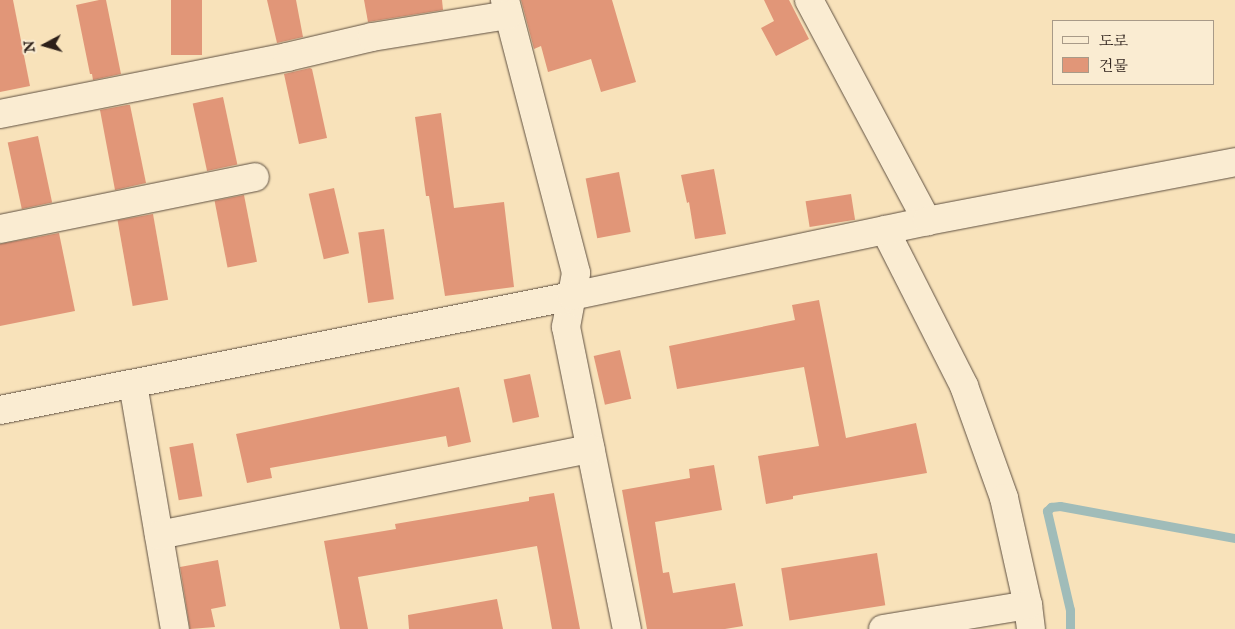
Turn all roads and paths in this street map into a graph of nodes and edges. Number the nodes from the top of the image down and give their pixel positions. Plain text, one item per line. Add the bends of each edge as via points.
1 (809, 0) edge
2 (507, 8) edge
3 (0, 114) edge
4 (1235, 162) edge
5 (255, 176) dead end
6 (927, 221) junction
7 (0, 229) edge
8 (885, 230) junction
9 (572, 296) junction
10 (134, 384) junction
11 (0, 410) edge
12 (591, 448) junction
13 (159, 535) junction
14 (1030, 617) edge
15 (175, 629) edge
16 (627, 629) edge
17 (883, 629) edge

1 - 6 street
2 - 3 street via 287,57
2 - 9 street via 576,274
4 - 6 street
5 - 7 street
6 - 8 street
8 - 9 street
8 - 14 street via 964,386 1004,498
9 - 10 street
9 - 12 street via 566,327
10 - 11 street
10 - 13 street
12 - 13 street
12 - 16 street
13 - 15 street
14 - 17 street

